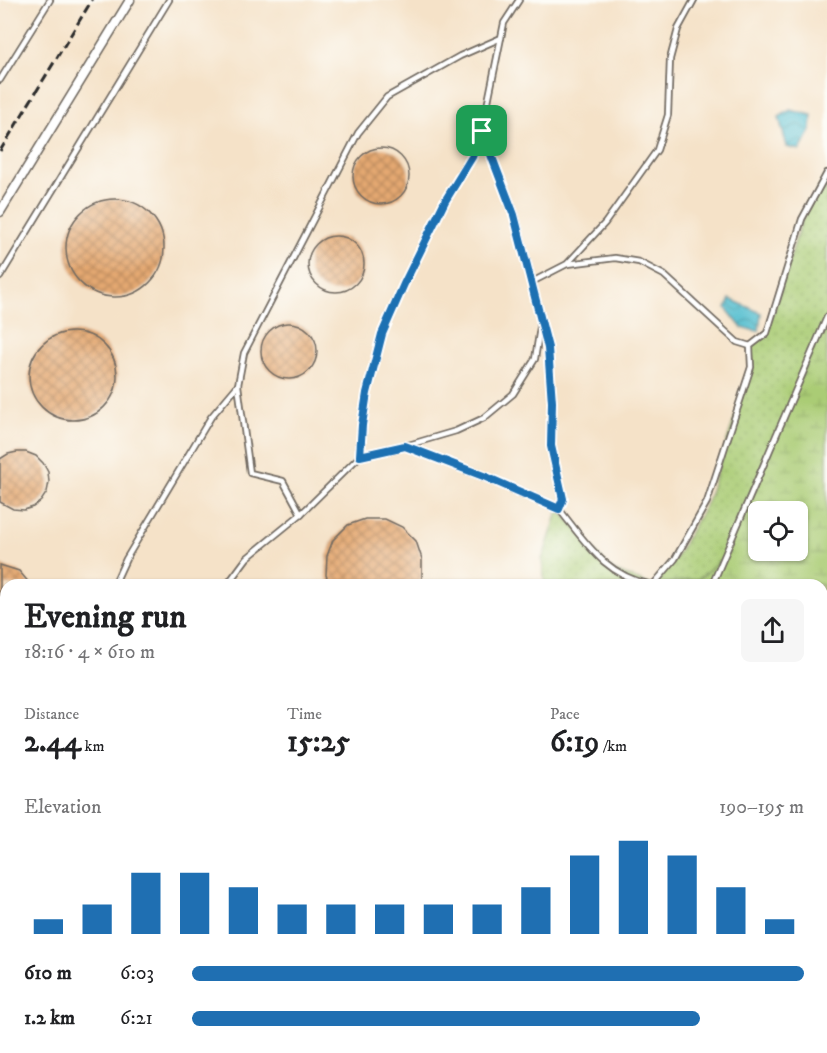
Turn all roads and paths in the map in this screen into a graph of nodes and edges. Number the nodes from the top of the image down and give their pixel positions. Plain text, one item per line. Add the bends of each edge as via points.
1 (50, 0) edge
2 (130, 0) edge
3 (169, 0) edge
4 (519, 0) edge
5 (694, 0) edge
6 (501, 38) junction
7 (0, 80) edge
8 (482, 131) junction
9 (827, 173) edge
10 (0, 212) edge
11 (567, 264) junction
12 (0, 276) edge
13 (532, 282) junction
14 (827, 317) edge
15 (541, 321) junction
16 (750, 346) junction
17 (238, 385) junction
18 (405, 446) junction
19 (360, 456) junction
20 (559, 509) junction
21 (301, 514) junction
22 (117, 579) edge
23 (232, 579) edge
24 (630, 579) edge
25 (657, 579) edge
26 (715, 579) edge

1 - 7 lane
2 - 10 street
3 - 12 lane
4 - 6 lane via 504,23
5 - 11 lane via 678,29 670,59 668,115 657,150 604,222
6 - 8 lane
6 - 17 lane via 387,97 358,133 244,353
8 - 13 lane via 514,215
8 - 19 lane via 382,334 367,393
9 - 16 lane via 802,219 767,333
11 - 13 lane
11 - 16 lane via 615,258 639,262 664,275 737,342
13 - 15 lane
14 - 26 lane
15 - 18 lane via 535,359 513,394 484,418
15 - 20 lane via 548,348 551,446 563,499
16 - 25 lane via 751,368 707,502 675,559
17 - 21 lane via 250,473 283,481
17 - 22 lane via 211,417
18 - 19 lane
18 - 20 lane
19 - 21 lane
20 - 24 lane via 610,569
21 - 23 lane via 248,558

